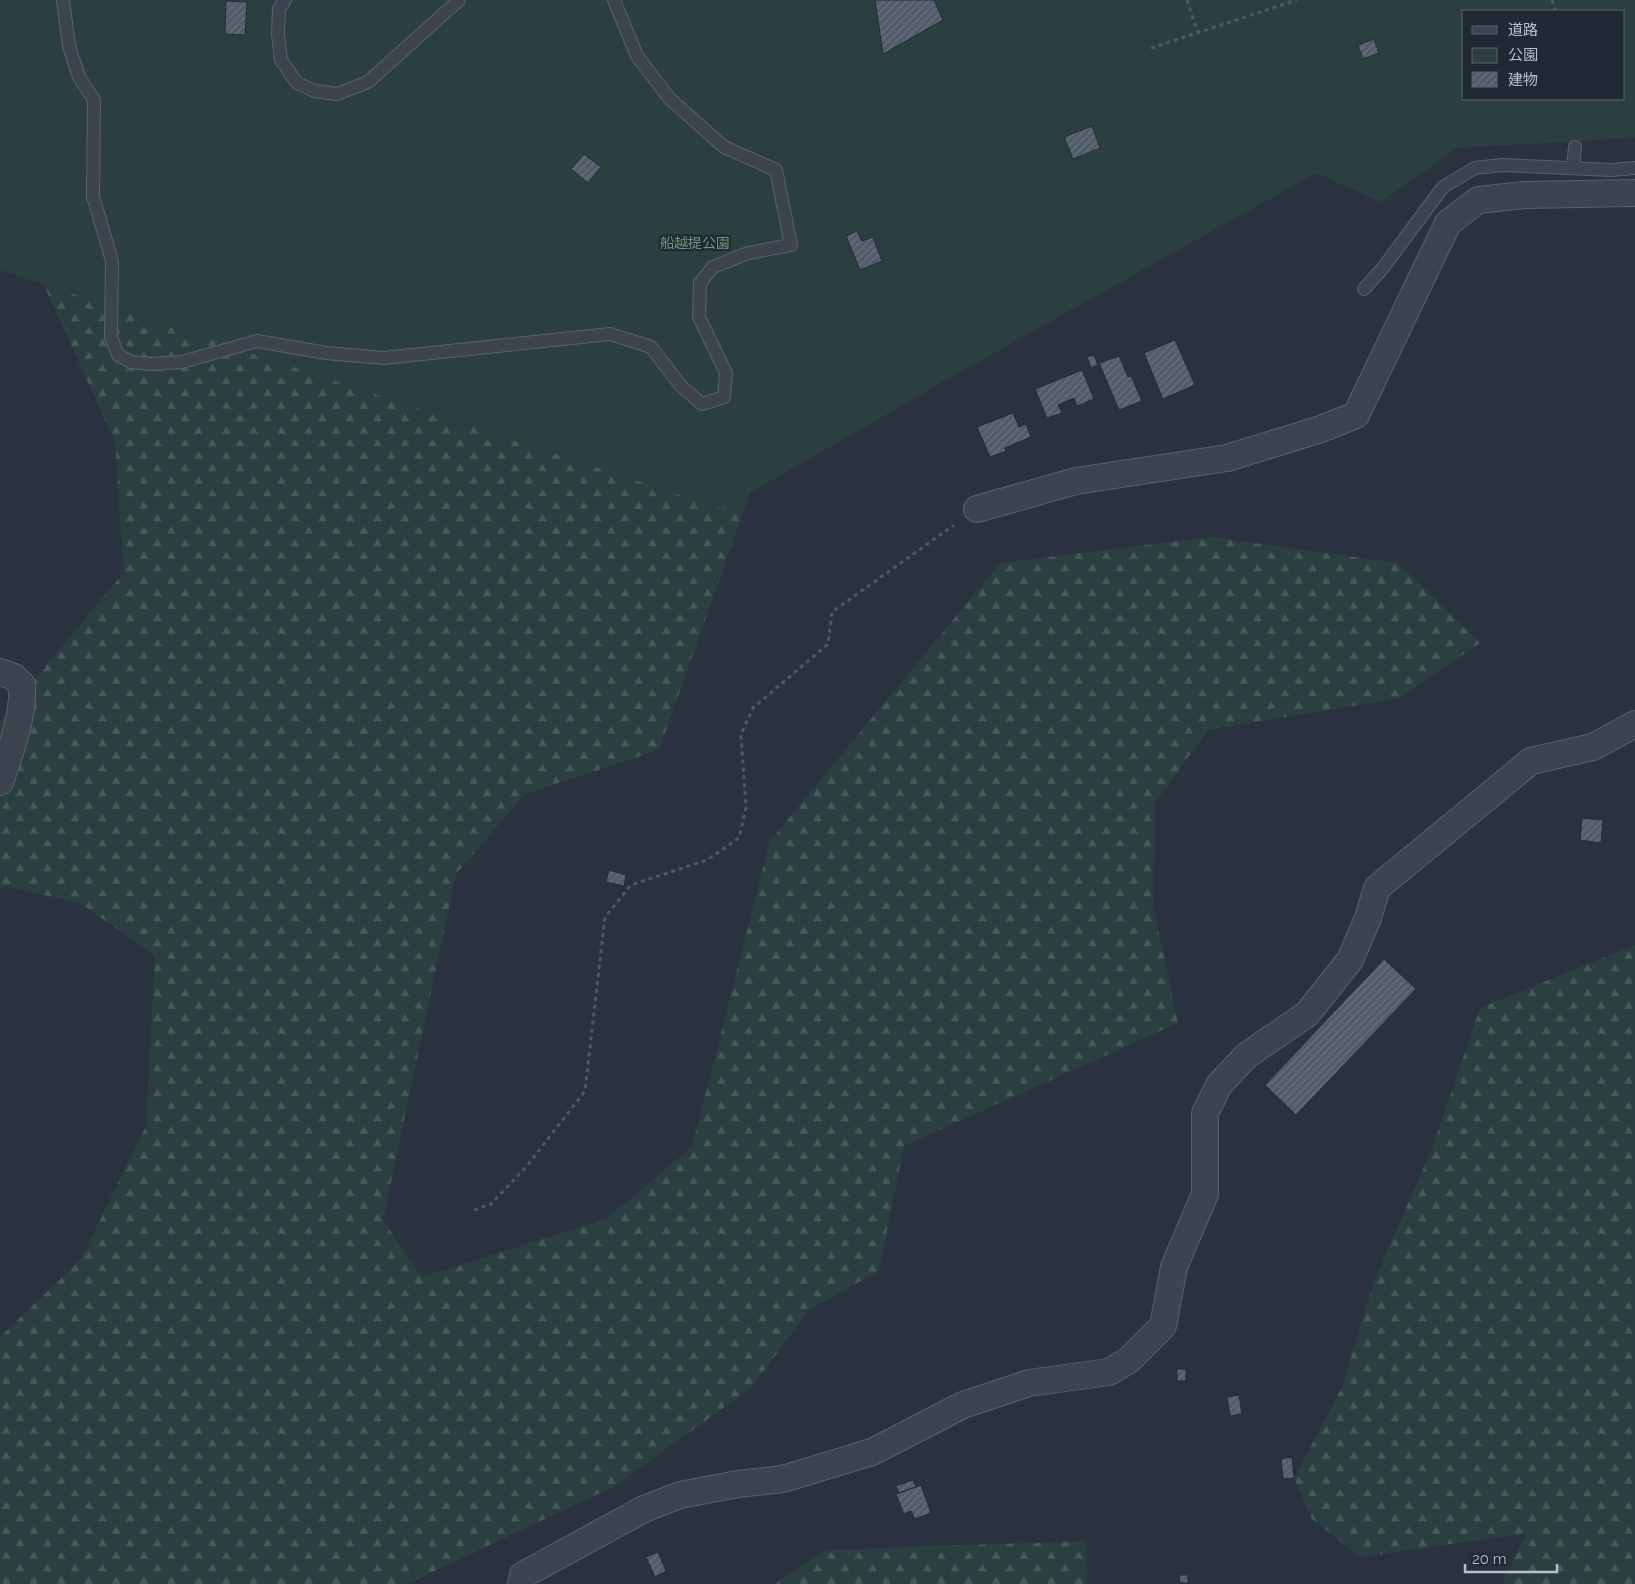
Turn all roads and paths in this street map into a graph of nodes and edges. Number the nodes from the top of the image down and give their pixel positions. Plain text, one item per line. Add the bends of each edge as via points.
1 (63, 0) edge
2 (285, 0) edge
3 (459, 0) edge
4 (614, 0) edge
5 (1187, 0) edge
6 (1297, 0) edge
7 (1198, 33) junction
8 (1151, 48) dead end
9 (1574, 147) dead end
10 (1573, 168) junction
11 (1635, 168) edge
12 (1635, 193) edge
13 (1364, 289) dead end
14 (977, 509) joint
15 (0, 672) edge
16 (1635, 724) edge
17 (0, 782) edge
18 (474, 1210) dead end
19 (521, 1584) edge

1 - 4 lane via 69,46 79,77 94,100 93,196 112,261 111,337 118,355 131,362 182,362 257,341 326,353 384,358 610,334 651,347 681,386 702,404 724,397 726,373 699,317 700,282 713,267 748,254 792,245 776,170 724,147 669,98 637,56
2 - 3 lane via 278,9 281,60 297,83 314,91 337,94 368,82
5 - 7 path
6 - 7 path
7 - 8 path
9 - 10 lane
10 - 11 lane
10 - 13 lane via 1502,165 1475,168 1443,187
12 - 14 street via 1525,195 1478,200 1448,223 1356,415 1227,458 1076,481
14 - 18 path via 832,612 828,644 753,708 741,734 746,808 739,838 706,860 631,886 605,917 585,1091 526,1167 490,1204
15 - 17 street via 14,677 22,685 23,698
16 - 19 street via 1593,747 1531,762 1377,888 1350,960 1308,1014 1246,1056 1219,1085 1205,1113 1205,1194 1174,1267 1163,1326 1129,1360 1109,1372 1029,1383 962,1405 872,1452 783,1479 680,1495 644,1509 524,1575

